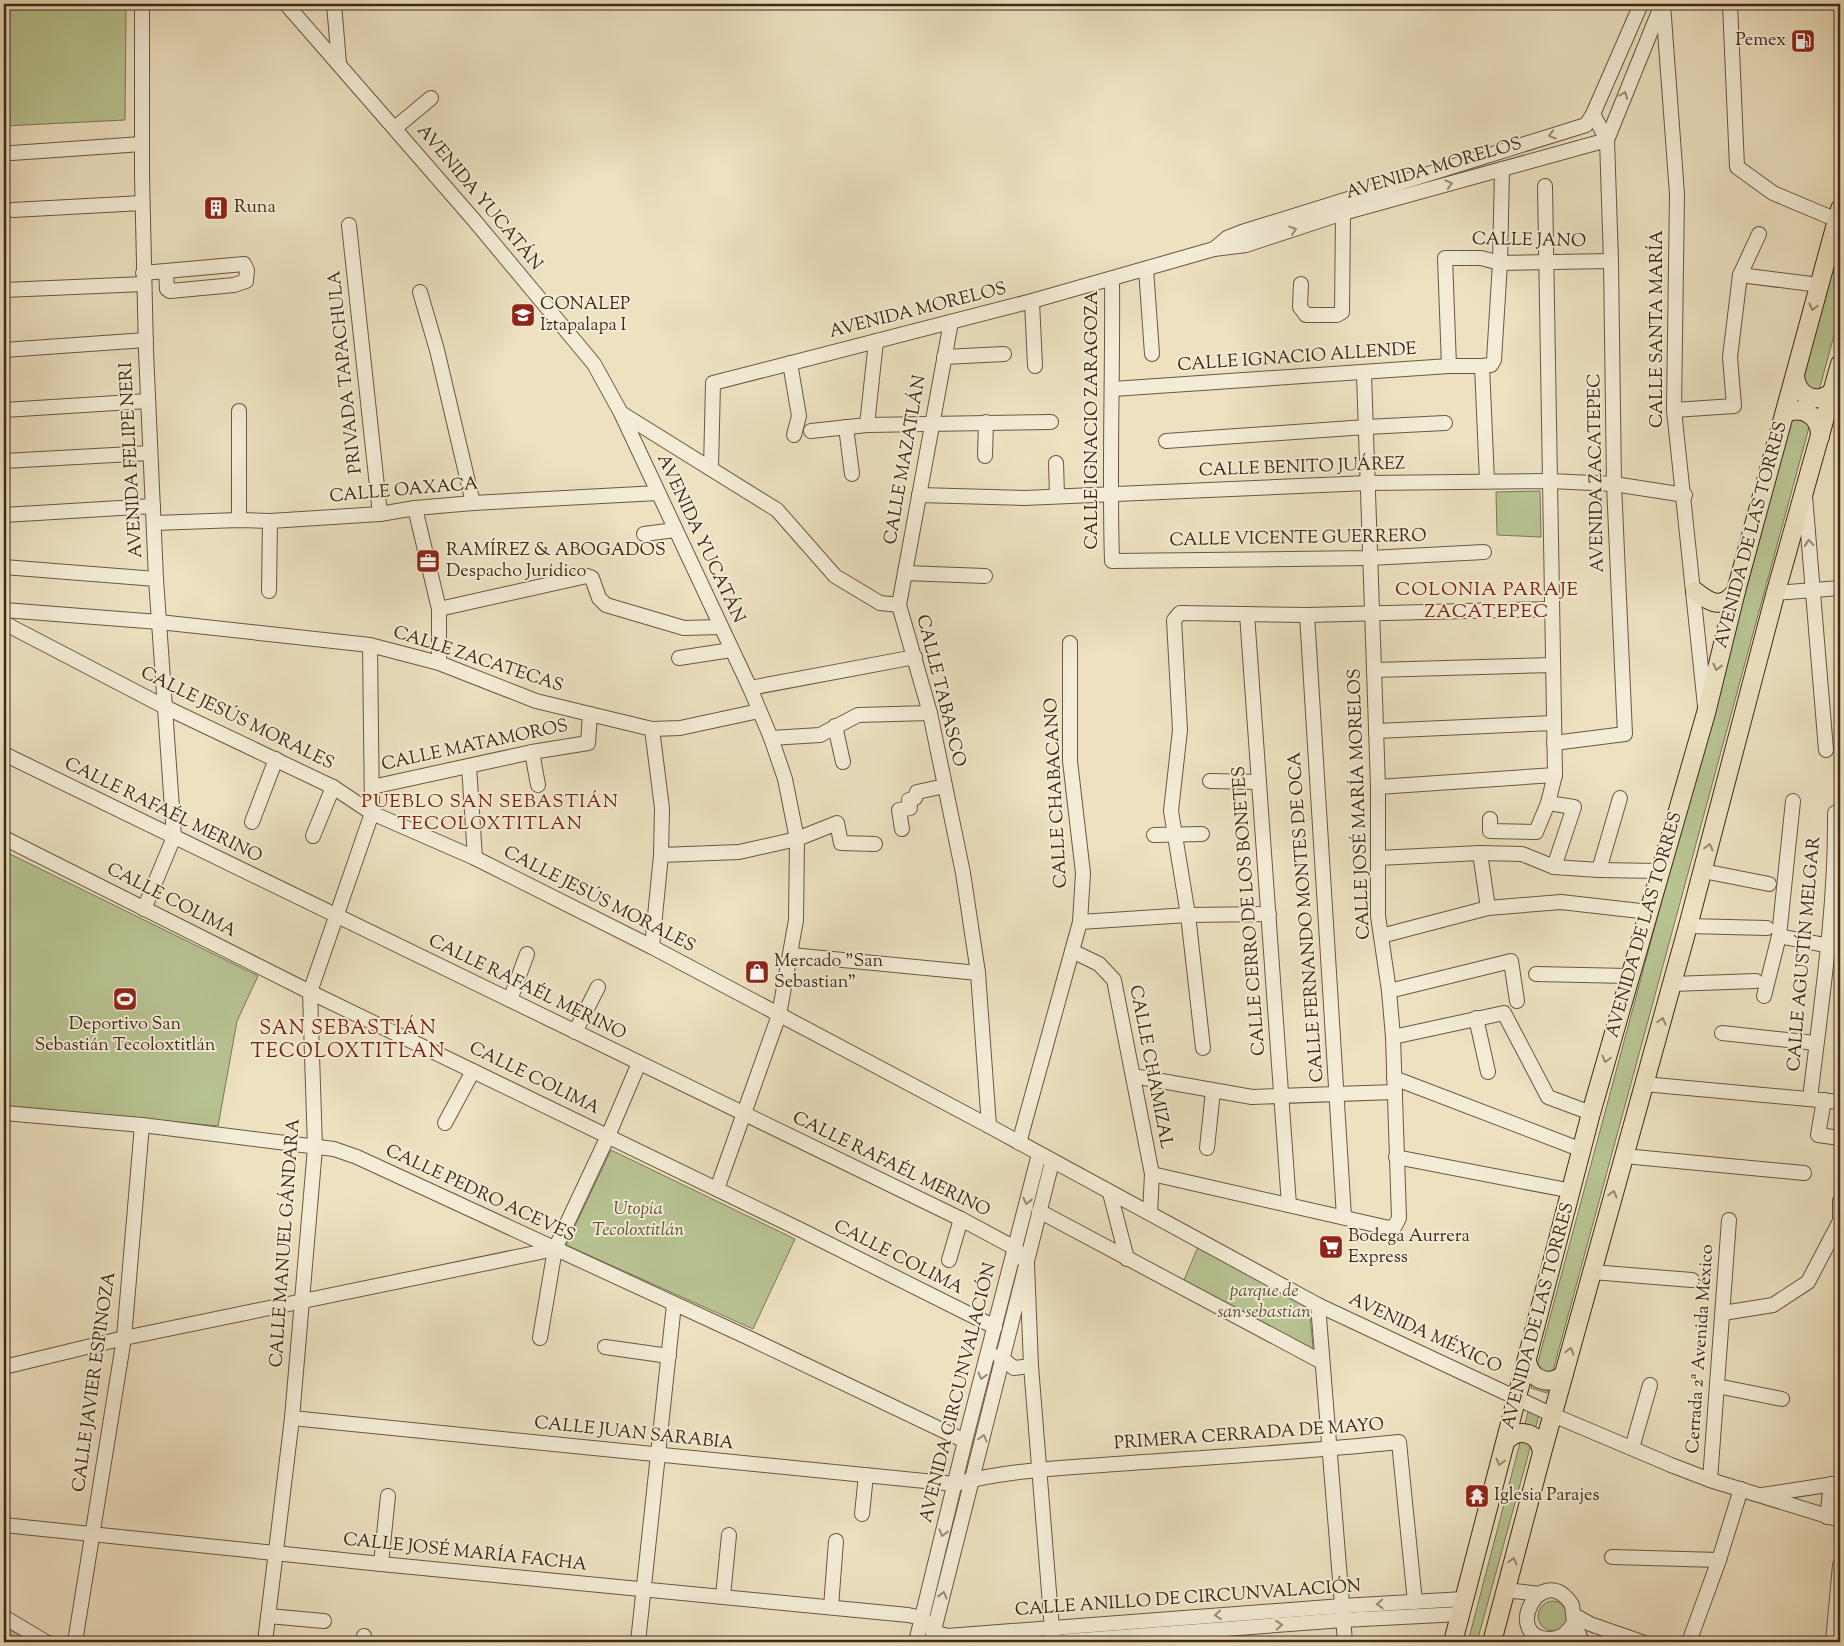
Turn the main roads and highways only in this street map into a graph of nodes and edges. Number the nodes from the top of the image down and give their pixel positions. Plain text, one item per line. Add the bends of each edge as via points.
1 (1839, 215) edge
2 (1840, 364) edge
3 (1795, 375) junction
4 (1834, 390) junction
5 (1785, 413) junction
6 (1820, 437) junction
7 (1695, 591) road end
8 (1736, 591) junction
9 (1527, 1362) junction
10 (1564, 1374) junction
11 (1506, 1440) junction
12 (1542, 1453) junction
13 (1453, 1642) edge
14 (1492, 1642) edge

1 -> 3 main road, AVENIDA DE LAS TORRES
2 - 4 main road
3 - 4 main road via 1800,391 1810,397 1820,398
3 - 5 main road, AVENIDA DE LAS TORRES
4 - 6 main road
5 - 6 main road via 1800,410 1810,414 1817,422
5 - 8 main road, AVENIDA DE LAS TORRES
10 -> 6 main road
7 - 8 main road via 1713,603 1724,602
8 -> 9 main road, AVENIDA DE LAS TORRES via 1706,713 1629,976
9 - 10 main road via 1533,1375 1540,1380 1555,1380
9 - 11 main road, AVENIDA DE LAS TORRES
10 - 12 main road
11 - 12 main road via 1519,1432 1529,1434 1537,1439
11 -> 13 main road, AVENIDA DE LAS TORRES
14 -> 12 main road

